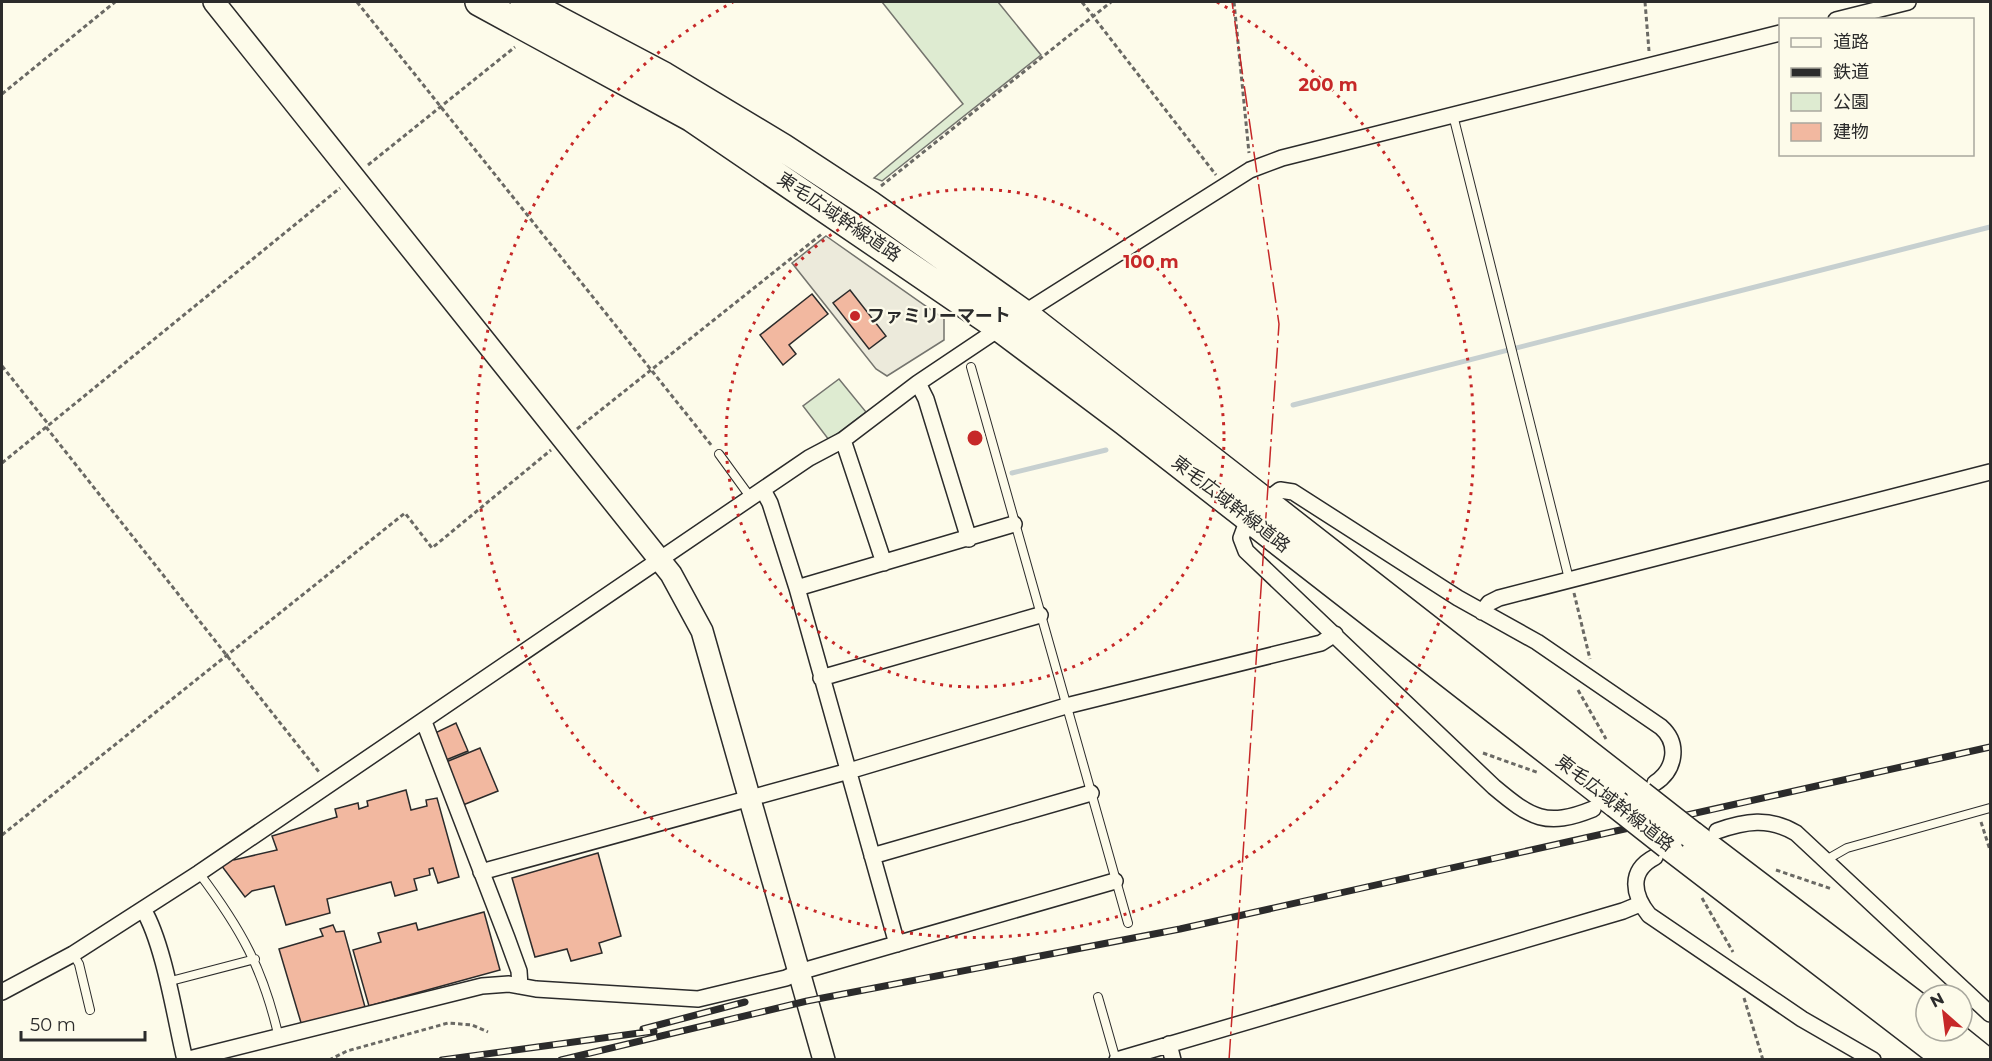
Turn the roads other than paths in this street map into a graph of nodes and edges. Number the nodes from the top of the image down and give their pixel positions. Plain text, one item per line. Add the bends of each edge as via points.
1 (214, 2) edge
2 (479, 2) edge
3 (524, 2) edge
4 (1908, 2) edge
5 (1844, 18) edge
6 (1779, 33) edge
7 (1453, 115) junction
8 (1023, 313) junction
9 (999, 328) junction
10 (971, 367) dead end
11 (918, 383) junction
12 (843, 440) junction
13 (719, 454) road end
14 (1990, 472) edge
15 (757, 494) junction
16 (1256, 511) junction
17 (1014, 524) junction
18 (969, 539) junction
19 (661, 559) junction
20 (884, 563) junction
21 (1569, 579) junction
22 (797, 588) junction
23 (1482, 612) junction
24 (1040, 615) junction
25 (1335, 634) junction
26 (821, 678) junction
27 (1066, 706) junction
28 (424, 722) junction
29 (849, 771) junction
30 (1648, 789) junction
31 (1091, 793) junction
32 (750, 797) junction
33 (1604, 807) junction
34 (1990, 808) edge
35 (1683, 842) junction
36 (872, 856) junction
37 (1826, 860) junction
38 (481, 872) junction
39 (199, 873) junction
40 (1115, 881) junction
41 (1640, 904) junction
42 (143, 909) junction
43 (1128, 922) dead end
44 (897, 944) junction
45 (73, 954) junction
46 (255, 959) junction
47 (799, 972) junction
48 (167, 982) junction
49 (520, 986) junction
50 (2, 992) edge
51 (1098, 997) dead end
52 (1914, 1005) edge
53 (90, 1011) dead end
54 (1990, 1014) edge
55 (279, 1038) junction
56 (1963, 1043) edge
57 (1169, 1044) junction
58 (185, 1059) edge
59 (824, 1059) edge
60 (1116, 1059) edge
61 (1173, 1059) edge
62 (1874, 1059) edge
63 (1948, 1059) edge
64 (1984, 1059) edge

1 - 19 street
2 - 9 highway, 東毛広域幹線道路 via 692,118
3 - 8 highway, 東毛広域幹線道路 via 664,76 782,147
4 - 5 street
6 - 7 street
7 - 8 street via 1282,158 1250,170
7 - 21 lane
8 - 9 street
8 - 16 highway, 東毛広域幹線道路
9 - 11 street
9 - 16 highway, 東毛広域幹線道路 via 1124,421
10 - 17 lane
11 - 12 street
11 - 18 street
12 - 15 street
12 - 20 street
13 - 15 lane
14 - 21 street
15 - 19 street
15 - 22 street via 770,503
16 - 23 street via 1280,490 1293,492
16 - 25 street via 1241,538 1246,550
16 - 30 highway, 東毛広域幹線道路
16 - 33 highway, 東毛広域幹線道路
17 - 18 street
17 - 24 lane
18 - 20 street
19 - 28 street
19 - 32 street via 702,631
20 - 22 street
21 - 23 street via 1499,598
22 - 26 street
23 - 30 street via 1537,642 1666,731 1673,759 1668,772
24 - 26 street
24 - 27 lane
25 - 27 street via 1321,643
25 - 33 street via 1519,809 1562,820
26 - 29 street
27 - 29 street
27 - 31 lane
28 - 38 street
28 - 39 street
29 - 32 street
29 - 36 street
30 - 35 highway, 東毛広域幹線道路, bridge
31 - 36 street
31 - 40 lane
32 - 38 street
32 - 47 street
33 - 35 highway, 東毛広域幹線道路, bridge
34 - 37 lane via 1847,848
35 - 37 street via 1748,822 1778,824 1796,833
35 - 41 street via 1644,866 1636,883
35 - 52 highway, 東毛広域幹線道路
35 - 63 highway, 東毛広域幹線道路
36 - 44 street
37 - 54 street
38 - 49 street via 519,971
39 - 42 street
39 - 46 lane via 231,915
40 - 43 lane
40 - 44 street
41 - 57 street
41 - 62 street via 1656,921 1802,1019
42 - 45 street
42 - 48 street via 150,920
44 - 47 street
45 - 50 street
45 - 53 lane
46 - 48 lane
46 - 55 lane
47 - 49 street via 698,999
47 - 59 street
48 - 58 street
49 - 55 street via 499,984 464,990
51 - 60 lane
55 - 58 street
56 - 64 highway
57 - 60 street
57 - 61 street

